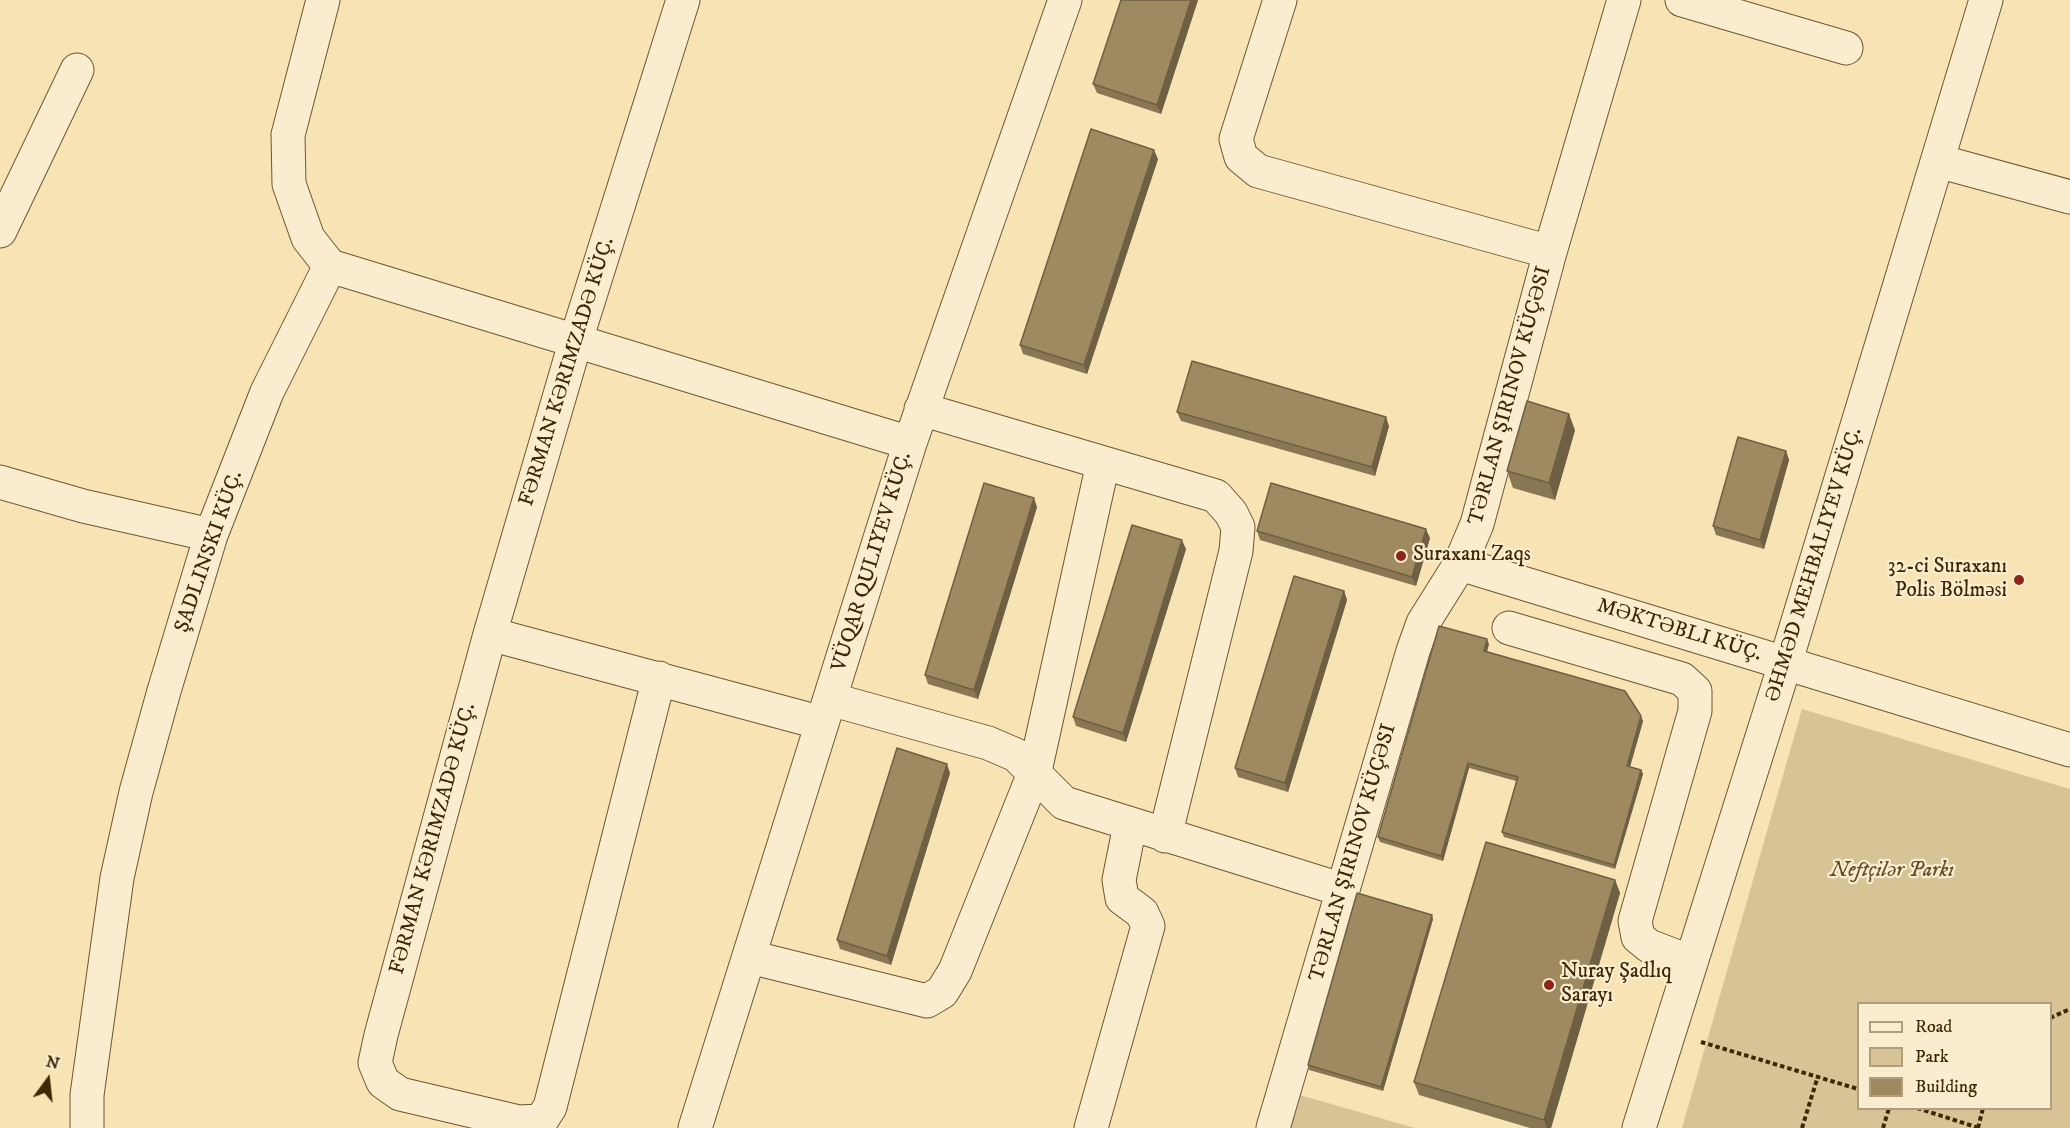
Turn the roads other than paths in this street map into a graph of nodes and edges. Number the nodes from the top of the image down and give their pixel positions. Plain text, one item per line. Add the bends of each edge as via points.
1 (322, 0) edge
2 (683, 0) edge
3 (1065, 0) edge
4 (1280, 0) edge
5 (1624, 0) edge
6 (1682, 0) edge
7 (1986, 0) edge
8 (1846, 48) dead end
9 (77, 70) dead end
10 (1938, 161) junction
11 (2070, 197) edge
12 (0, 231) edge
13 (1550, 252) junction
14 (330, 266) junction
15 (576, 340) junction
16 (921, 409) junction
17 (910, 443) junction
18 (1103, 463) junction
19 (0, 482) edge
20 (211, 535) junction
21 (1460, 564) junction
22 (1509, 628) dead end
23 (490, 634) junction
24 (1785, 664) junction
25 (659, 678) junction
26 (826, 711) junction
27 (2070, 750) edge
28 (1035, 771) junction
29 (1130, 825) junction
30 (1165, 836) junction
31 (1343, 890) junction
32 (750, 957) junction
33 (1691, 962) junction
34 (87, 1128) edge
35 (695, 1128) edge
36 (1090, 1128) edge
37 (1273, 1128) edge
38 (1639, 1128) edge

1 - 14 street via 288,135 289,184 308,238
2 - 15 street, FƏRMAN KƏRIMZADƏ KÜÇ.
3 - 16 street, VÜQAR QULIYEV KÜÇ.
4 - 13 street via 1236,139 1241,158 1258,171
5 - 13 street, TƏRLAN ŞIRINOV KÜÇƏSI
6 - 8 street
7 - 10 street
9 - 12 street
10 - 11 street
10 - 24 street
13 - 21 street, TƏRLAN ŞIRINOV KÜÇƏSI via 1477,524
14 - 15 street
14 - 20 street, ŞADLINSKI KÜÇ. via 267,392
15 - 17 street
15 - 23 street, FƏRMAN KƏRIMZADƏ KÜÇ.
16 - 17 street, VÜQAR QULIYEV KÜÇ.
16 - 18 street
17 - 26 street, VÜQAR QULIYEV KÜÇ.
18 - 28 street
18 - 30 street via 1216,496 1238,527 1236,551
19 - 20 street via 83,506
20 - 34 street, ŞADLINSKI KÜÇ. via 136,792 117,878 87,1095
21 - 24 street, MƏKTƏBLI KÜÇ.
21 - 31 street, TƏRLAN ŞIRINOV KÜÇƏSI via 1423,623
22 - 33 street via 1683,679 1695,691 1695,711 1635,921 1638,937 1649,946
23 - 25 street
23 - 25 street, FƏRMAN KƏRIMZADƏ KÜÇ. via 375,1063 383,1082 400,1094 519,1122 541,1121 550,1107
24 - 27 street, MƏKTƏBLI KÜÇ.
24 - 33 street
25 - 26 street
26 - 28 street via 988,743 1016,755
26 - 32 street, VÜQAR QULIYEV KÜÇ.
28 - 29 street via 1064,802
28 - 32 street via 955,971 942,992 927,1001
29 - 30 street
29 - 36 street via 1119,880 1122,898 1142,913 1148,926
30 - 31 street
31 - 37 street, TƏRLAN ŞIRINOV KÜÇƏSI
32 - 35 street, VÜQAR QULIYEV KÜÇ.
33 - 38 street

